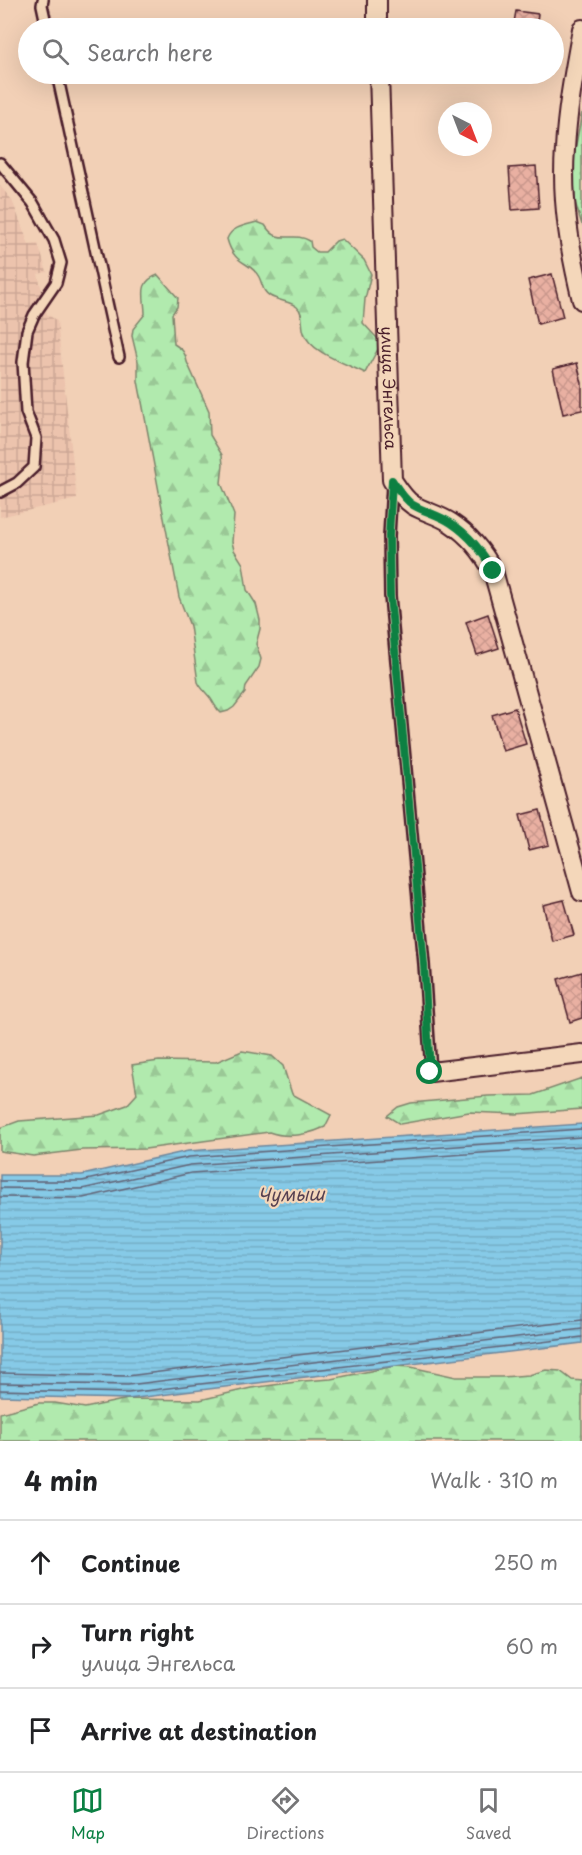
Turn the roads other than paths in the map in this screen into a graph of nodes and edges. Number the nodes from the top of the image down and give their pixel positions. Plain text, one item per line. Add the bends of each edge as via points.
1 (43, 0) edge
2 (376, 0) edge
3 (45, 18) edge
4 (377, 18) edge
5 (582, 29) edge
6 (59, 84) edge
7 (379, 84) edge
8 (0, 163) edge
9 (582, 300) edge
10 (119, 357) dead end
11 (392, 480) junction
12 (0, 492) edge
13 (582, 892) edge
14 (582, 1054) edge
15 (430, 1072) joint

1 - 3 lane
2 - 4 street
5 - 9 street via 565,149 570,251
6 - 10 lane
7 - 11 street, улица Энгельса
8 - 12 lane via 33,203 54,240 61,263 56,283 27,331 23,362 26,412 36,438 34,467
11 - 13 street via 412,504 450,522 474,542 493,571
11 - 15 lane via 390,596 424,964
14 - 15 street

